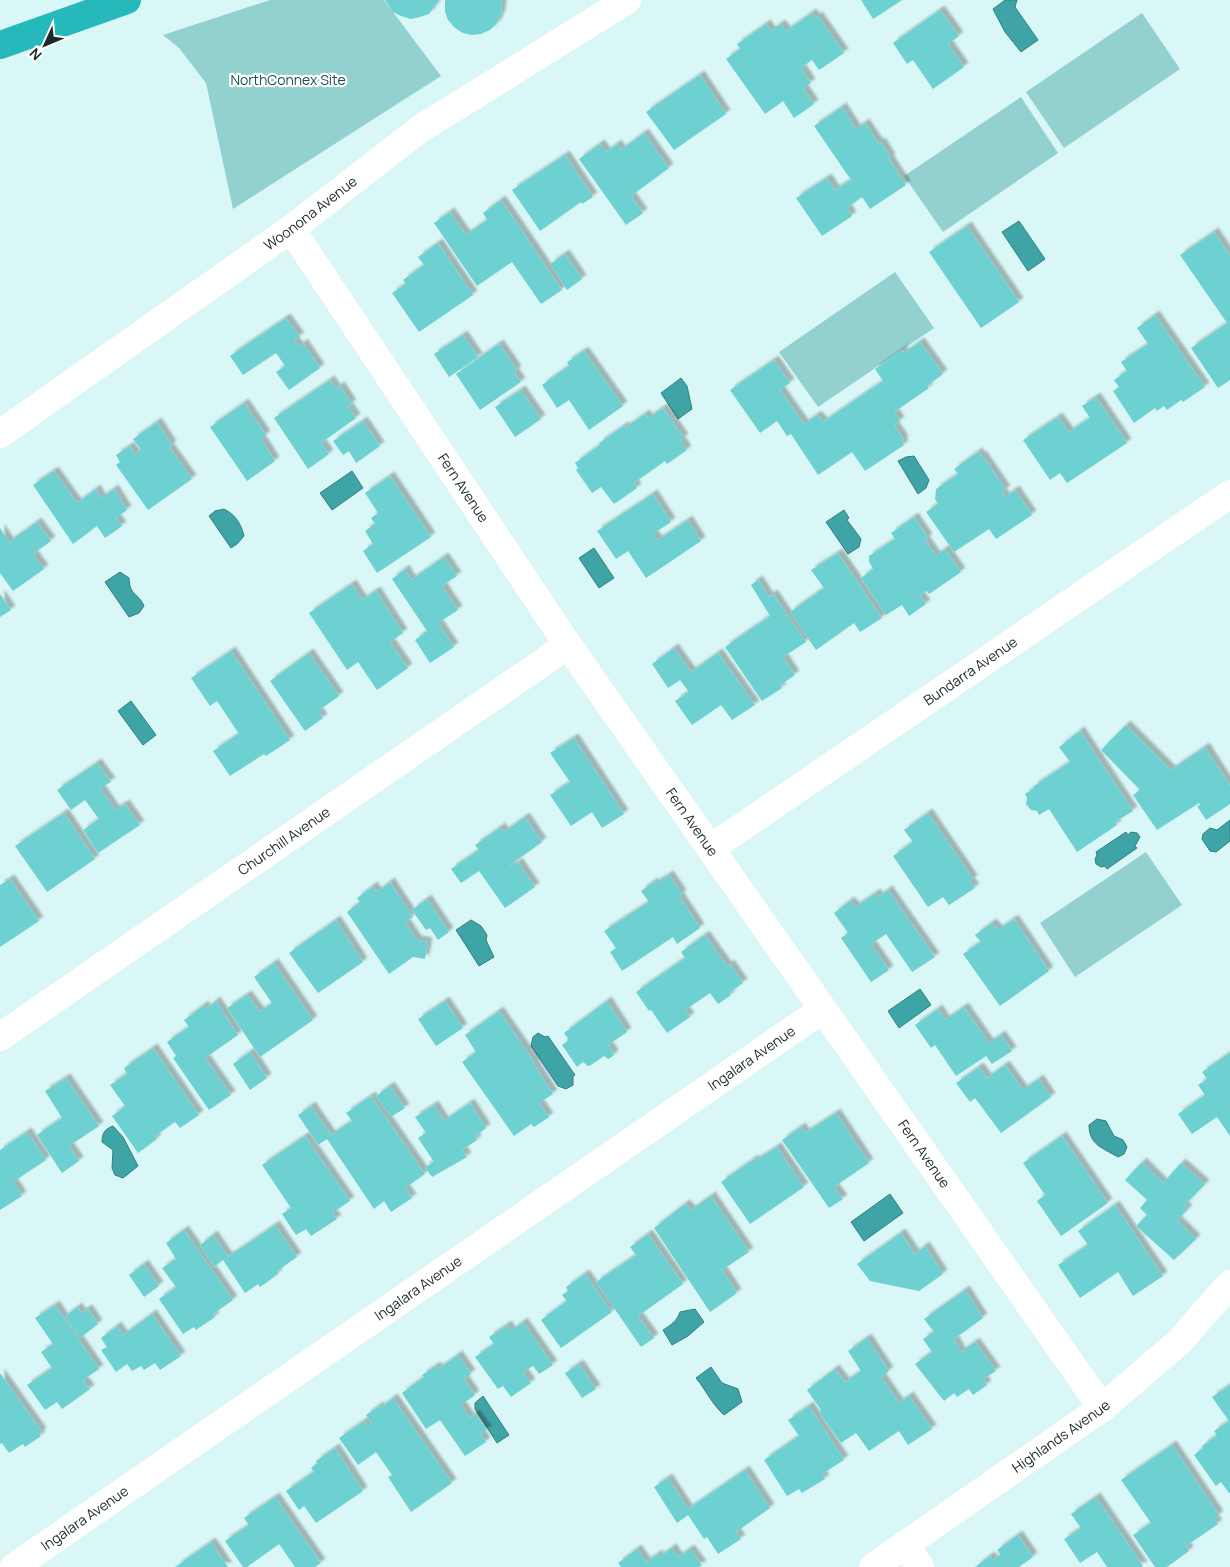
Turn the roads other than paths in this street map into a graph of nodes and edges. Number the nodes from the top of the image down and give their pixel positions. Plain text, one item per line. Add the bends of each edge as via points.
1 (127, 0) edge
2 (627, 0) edge
3 (0, 45) edge
4 (291, 229) junction
5 (0, 434) edge
6 (1230, 494) edge
7 (568, 645) junction
8 (712, 848) junction
9 (823, 1010) junction
10 (0, 1037) edge
11 (1230, 1284) edge
12 (1102, 1408) junction
13 (912, 1556) edge
14 (14, 1567) edge
15 (873, 1567) edge

1 - 3 highway
2 - 4 street, Woonona Avenue via 420,129
4 - 5 street, Woonona Avenue
4 - 7 street, Fern Avenue
6 - 8 street, Bundarra Avenue
7 - 8 street, Fern Avenue
7 - 10 street, Churchill Avenue
8 - 9 street, Fern Avenue
9 - 12 street, Fern Avenue
9 - 14 street, Ingalara Avenue
11 - 12 street, Highlands Avenue via 1179,1342
12 - 13 street, Highlands Avenue
13 - 15 street, Highlands Avenue

